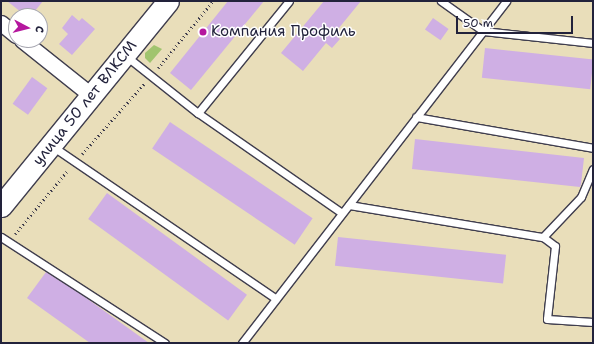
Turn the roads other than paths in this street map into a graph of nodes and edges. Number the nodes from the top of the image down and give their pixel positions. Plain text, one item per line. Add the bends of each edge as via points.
1 (168, 1) edge
2 (288, 1) edge
3 (441, 1) edge
4 (506, 1) edge
5 (483, 31) junction
6 (593, 43) edge
7 (32, 48) edge
8 (125, 55) junction
9 (91, 95) junction
10 (198, 113) junction
11 (416, 117) junction
12 (50, 145) junction
13 (593, 148) edge
14 (593, 169) edge
15 (349, 205) junction
16 (1, 206) edge
17 (342, 213) junction
18 (1, 237) edge
19 (543, 237) junction
20 (276, 299) junction
21 (593, 322) edge
22 (165, 343) edge
23 (242, 343) edge

1 - 8 main road, улица 50 лет ВЛКСМ
2 - 10 lane
3 - 5 lane
4 - 5 lane
5 - 6 lane
5 - 11 lane
7 - 9 street
8 - 9 main road, улица 50 лет ВЛКСМ
8 - 10 lane
9 - 12 main road, улица 50 лет ВЛКСМ
10 - 17 lane
11 - 13 lane
11 - 15 lane
12 - 16 main road, улица 50 лет ВЛКСМ
12 - 20 lane
14 - 19 lane via 581,197
15 - 17 lane
15 - 19 lane
17 - 20 lane
18 - 22 lane
19 - 21 lane via 554,246 547,319
20 - 23 lane

